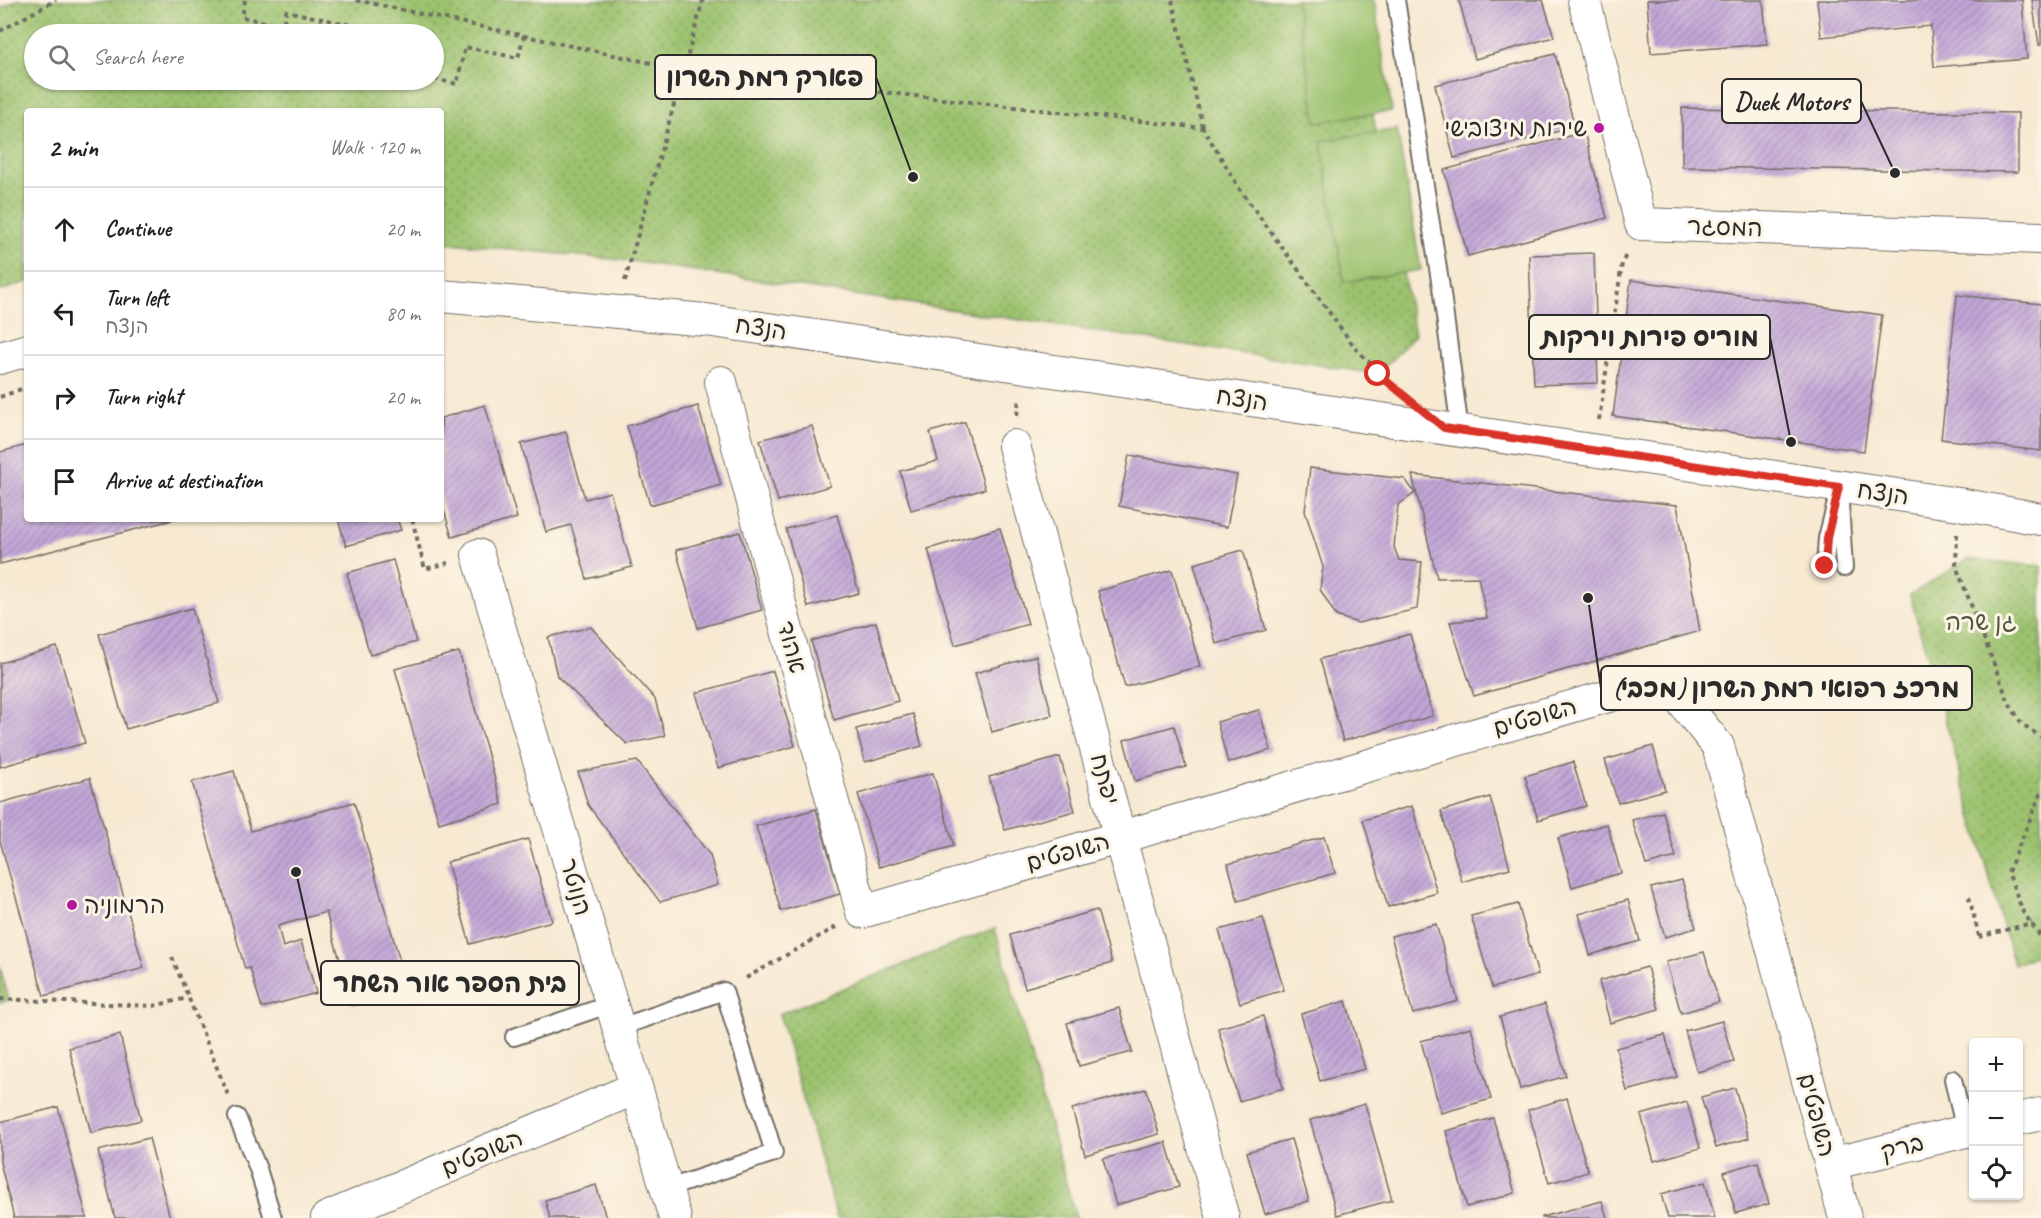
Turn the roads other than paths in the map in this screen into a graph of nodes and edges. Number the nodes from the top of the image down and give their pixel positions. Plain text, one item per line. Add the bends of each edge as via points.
1 (1396, 0) edge
2 (1584, 0) edge
3 (2041, 238) edge
4 (444, 296) edge
5 (24, 351) edge
6 (0, 358) edge
7 (721, 382) dead end
8 (1460, 432) junction
9 (1014, 446) road end
10 (1839, 487) junction
11 (2041, 519) edge
12 (478, 555) dead end
13 (1825, 566) dead end
14 (1844, 568) dead end
15 (1120, 837) junction
16 (862, 912) joint
17 (614, 1016) junction
18 (514, 1037) dead end
19 (1953, 1079) dead end
20 (636, 1088) junction
21 (2041, 1114) edge
22 (237, 1117) road end
23 (2023, 1118) edge
24 (1969, 1130) edge
25 (1831, 1164) junction
26 (671, 1204) edge
27 (363, 1211) edge
28 (273, 1218) edge
29 (327, 1218) edge
30 (1222, 1218) edge
31 (1845, 1218) edge

1 - 8 lane
2 - 3 street, המסגר via 1641,224
4 - 8 street, הנצח via 705,320
5 - 6 street
7 - 16 street, אהוד
8 - 10 street, הנצח
9 - 15 street, יפתח
10 - 11 street, הנצח
10 - 13 lane
10 - 14 lane
12 - 17 street, הנוטר
15 - 16 street, השופטים
15 - 25 street, השופטים via 1636,688 1676,694 1718,746
15 - 30 street, יפתח
17 - 18 lane
17 - 20 street, הנוטר
17 - 26 lane via 724,991 774,1153
19 - 24 lane
20 - 26 street, הנוטר
20 - 27 street, השופטים
21 - 23 street
22 - 28 lane
24 - 25 street, ברק
25 - 31 street, השופטים
27 - 29 street, השופטים

